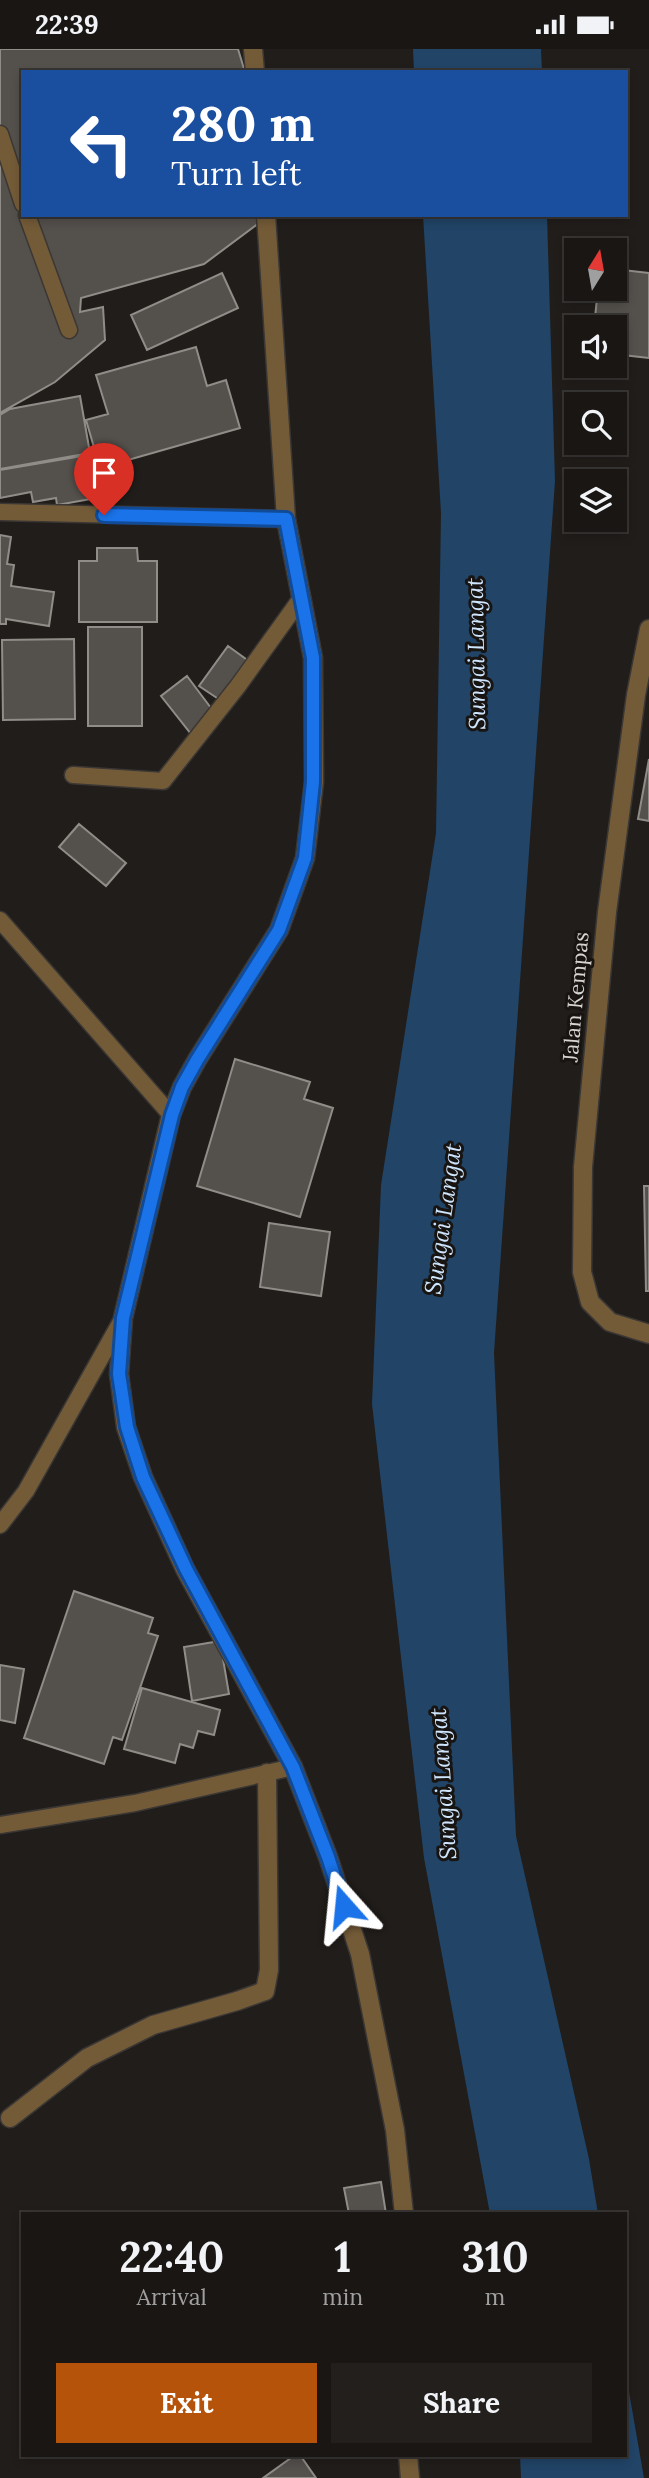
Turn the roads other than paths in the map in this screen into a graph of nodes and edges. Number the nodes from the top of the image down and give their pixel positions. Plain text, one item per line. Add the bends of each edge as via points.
1 (253, 49) edge
2 (255, 70) edge
3 (0, 134) edge
4 (21, 198) edge
5 (28, 217) edge
6 (266, 217) edge
7 (69, 330) dead end
8 (0, 512) edge
9 (286, 519) junction
10 (302, 597) junction
11 (649, 629) edge
12 (73, 775) dead end
13 (0, 920) edge
14 (172, 1115) junction
15 (123, 1318) junction
16 (649, 1334) edge
17 (0, 1525) edge
18 (293, 1767) junction
19 (267, 1773) junction
20 (0, 1825) edge
21 (10, 2118) dead end
22 (404, 2212) edge
23 (408, 2457) edge
24 (410, 2478) edge

1 - 2 street
3 - 4 lane
5 - 7 lane
6 - 9 street
8 - 9 lane
9 - 10 street
10 - 12 lane via 163,781
10 - 14 street via 313,658 313,782 305,858 279,930 197,1060
11 - 16 street, Jalan Kempas via 607,912 583,1167 582,1233 582,1272 590,1302 610,1322
13 - 14 lane
14 - 15 street
15 - 17 lane via 26,1491
15 - 18 street via 119,1374 127,1427 143,1477 186,1569
18 - 19 lane
18 - 22 street via 360,1954 395,2130
19 - 20 lane via 135,1803
19 - 21 street via 269,1970 265,1991 153,2025 87,2058
23 - 24 street

